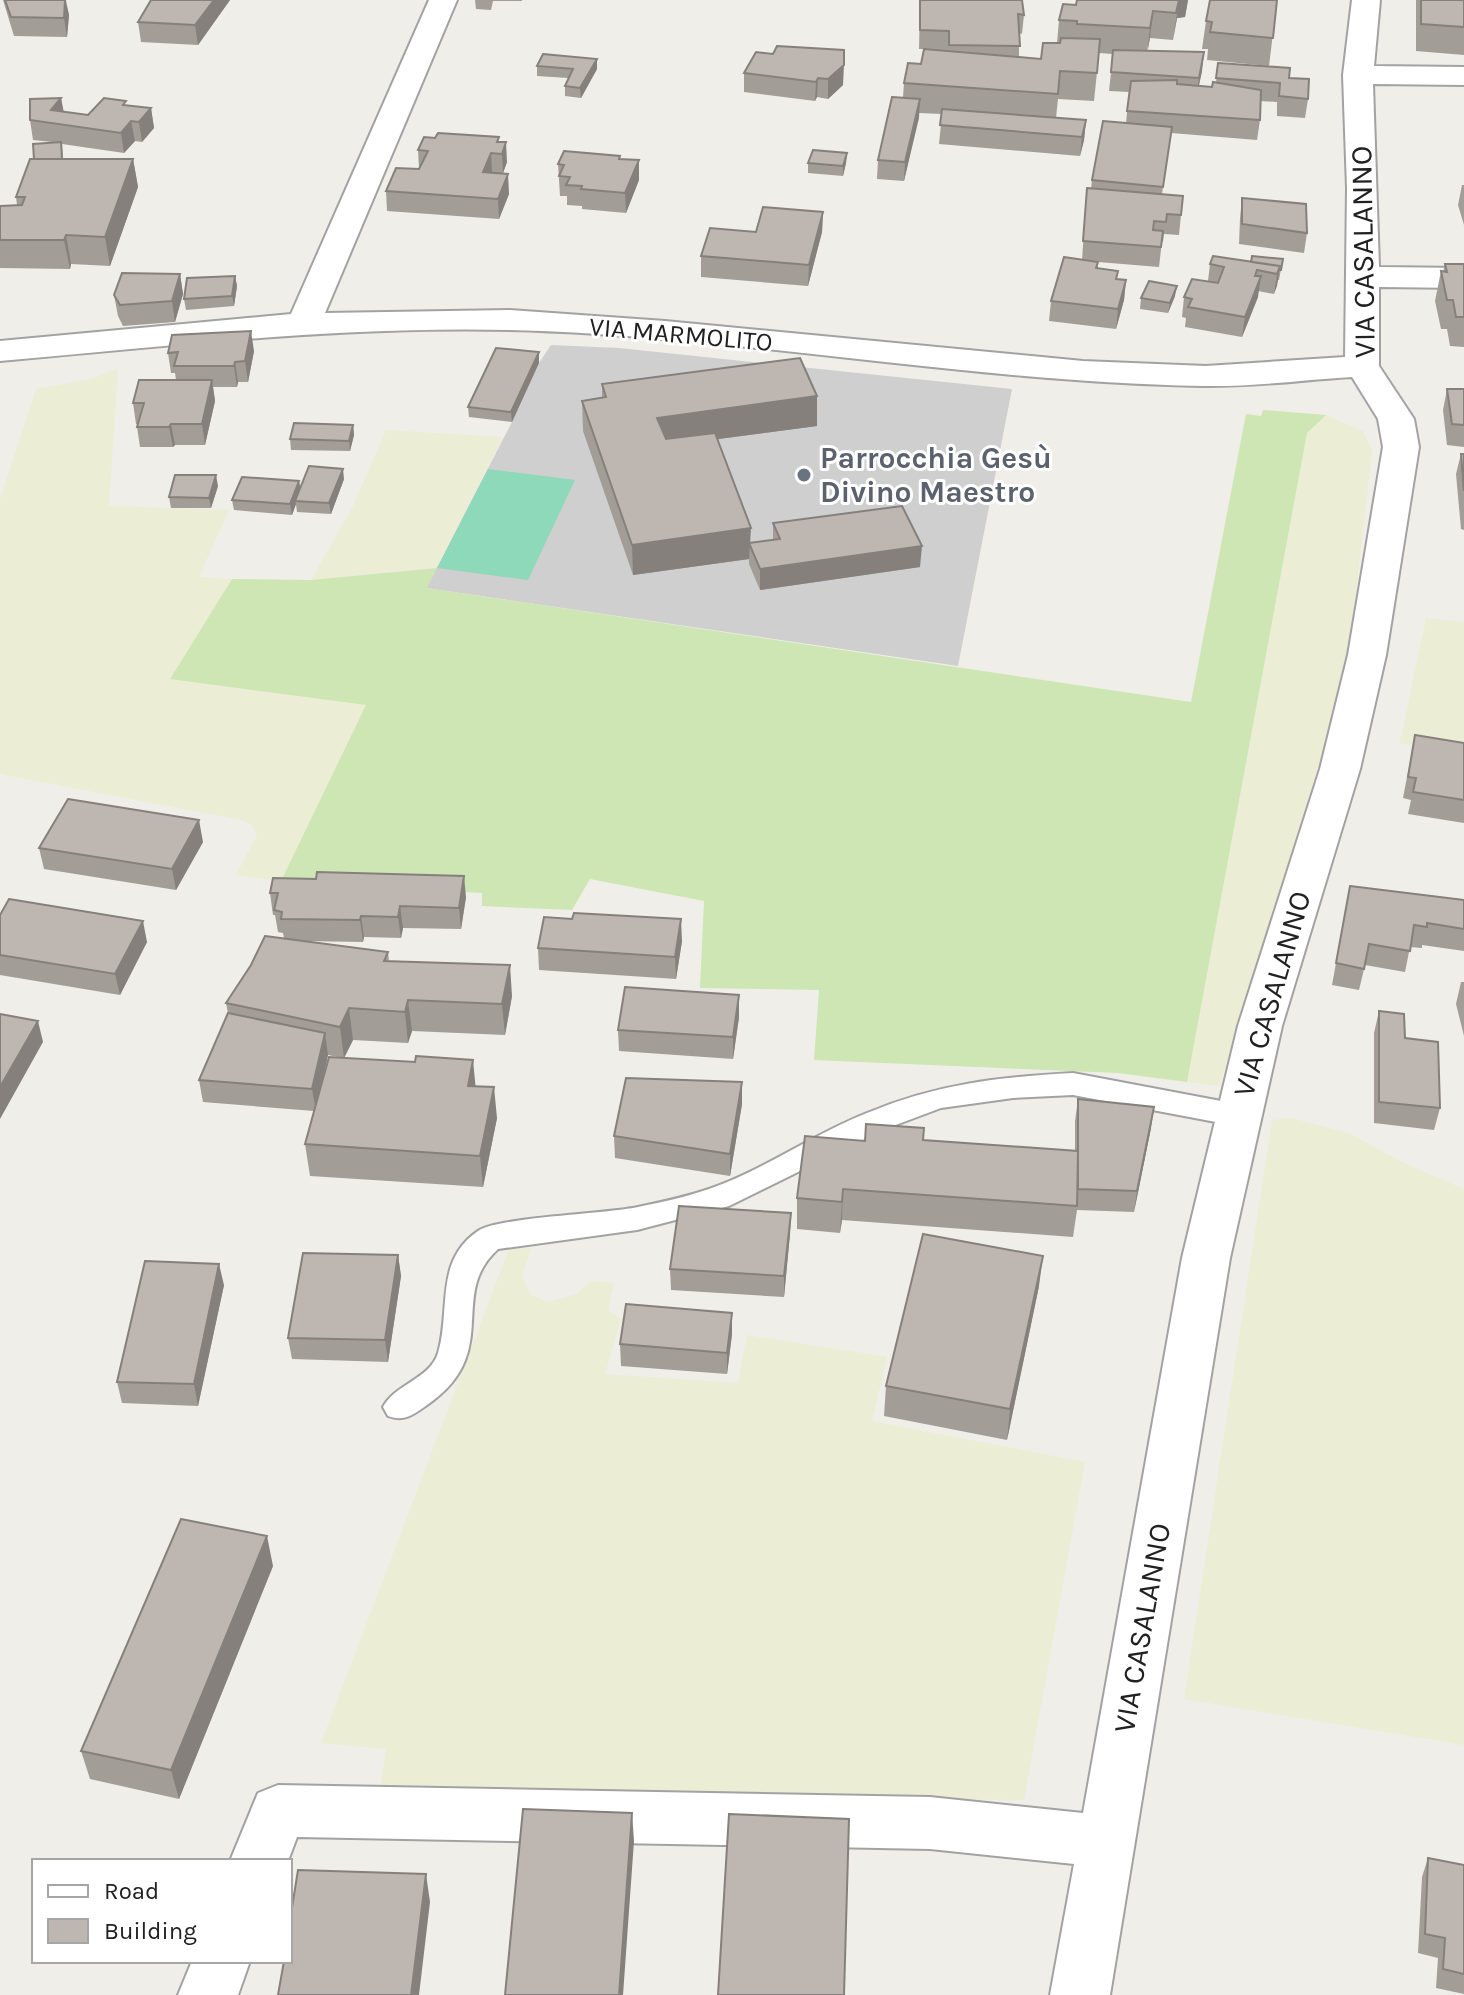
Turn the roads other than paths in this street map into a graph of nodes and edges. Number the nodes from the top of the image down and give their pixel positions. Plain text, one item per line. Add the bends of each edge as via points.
1 (443, 0) edge
2 (1366, 0) edge
3 (1358, 75) junction
4 (1464, 76) edge
5 (1364, 277) junction
6 (1464, 278) edge
7 (304, 323) junction
8 (0, 351) edge
9 (1362, 366) junction
10 (1237, 1115) junction
11 (399, 1407) dead end
12 (1105, 1841) junction
13 (260, 1859) edge
14 (220, 1963) edge
15 (208, 1995) edge
16 (1080, 1995) edge

1 - 7 street
2 - 3 street, VIA CASALANNO
3 - 4 street
3 - 5 street, VIA CASALANNO
5 - 6 street
5 - 9 street, VIA CASALANNO
7 - 8 street, VIA MARMOLITO
7 - 9 street, VIA MARMOLITO via 510,320 1083,371 1206,376
9 - 10 street, VIA CASALANNO via 1396,419 1401,447 1367,655 1340,769
10 - 11 lane via 1073,1084 938,1098 875,1121 718,1198 637,1219 490,1238 475,1250 463,1271 451,1362 426,1389
10 - 12 street, VIA CASALANNO via 1206,1258
12 - 13 street via 930,1823 278,1811
12 - 16 street, VIA CASALANNO
14 - 15 street

